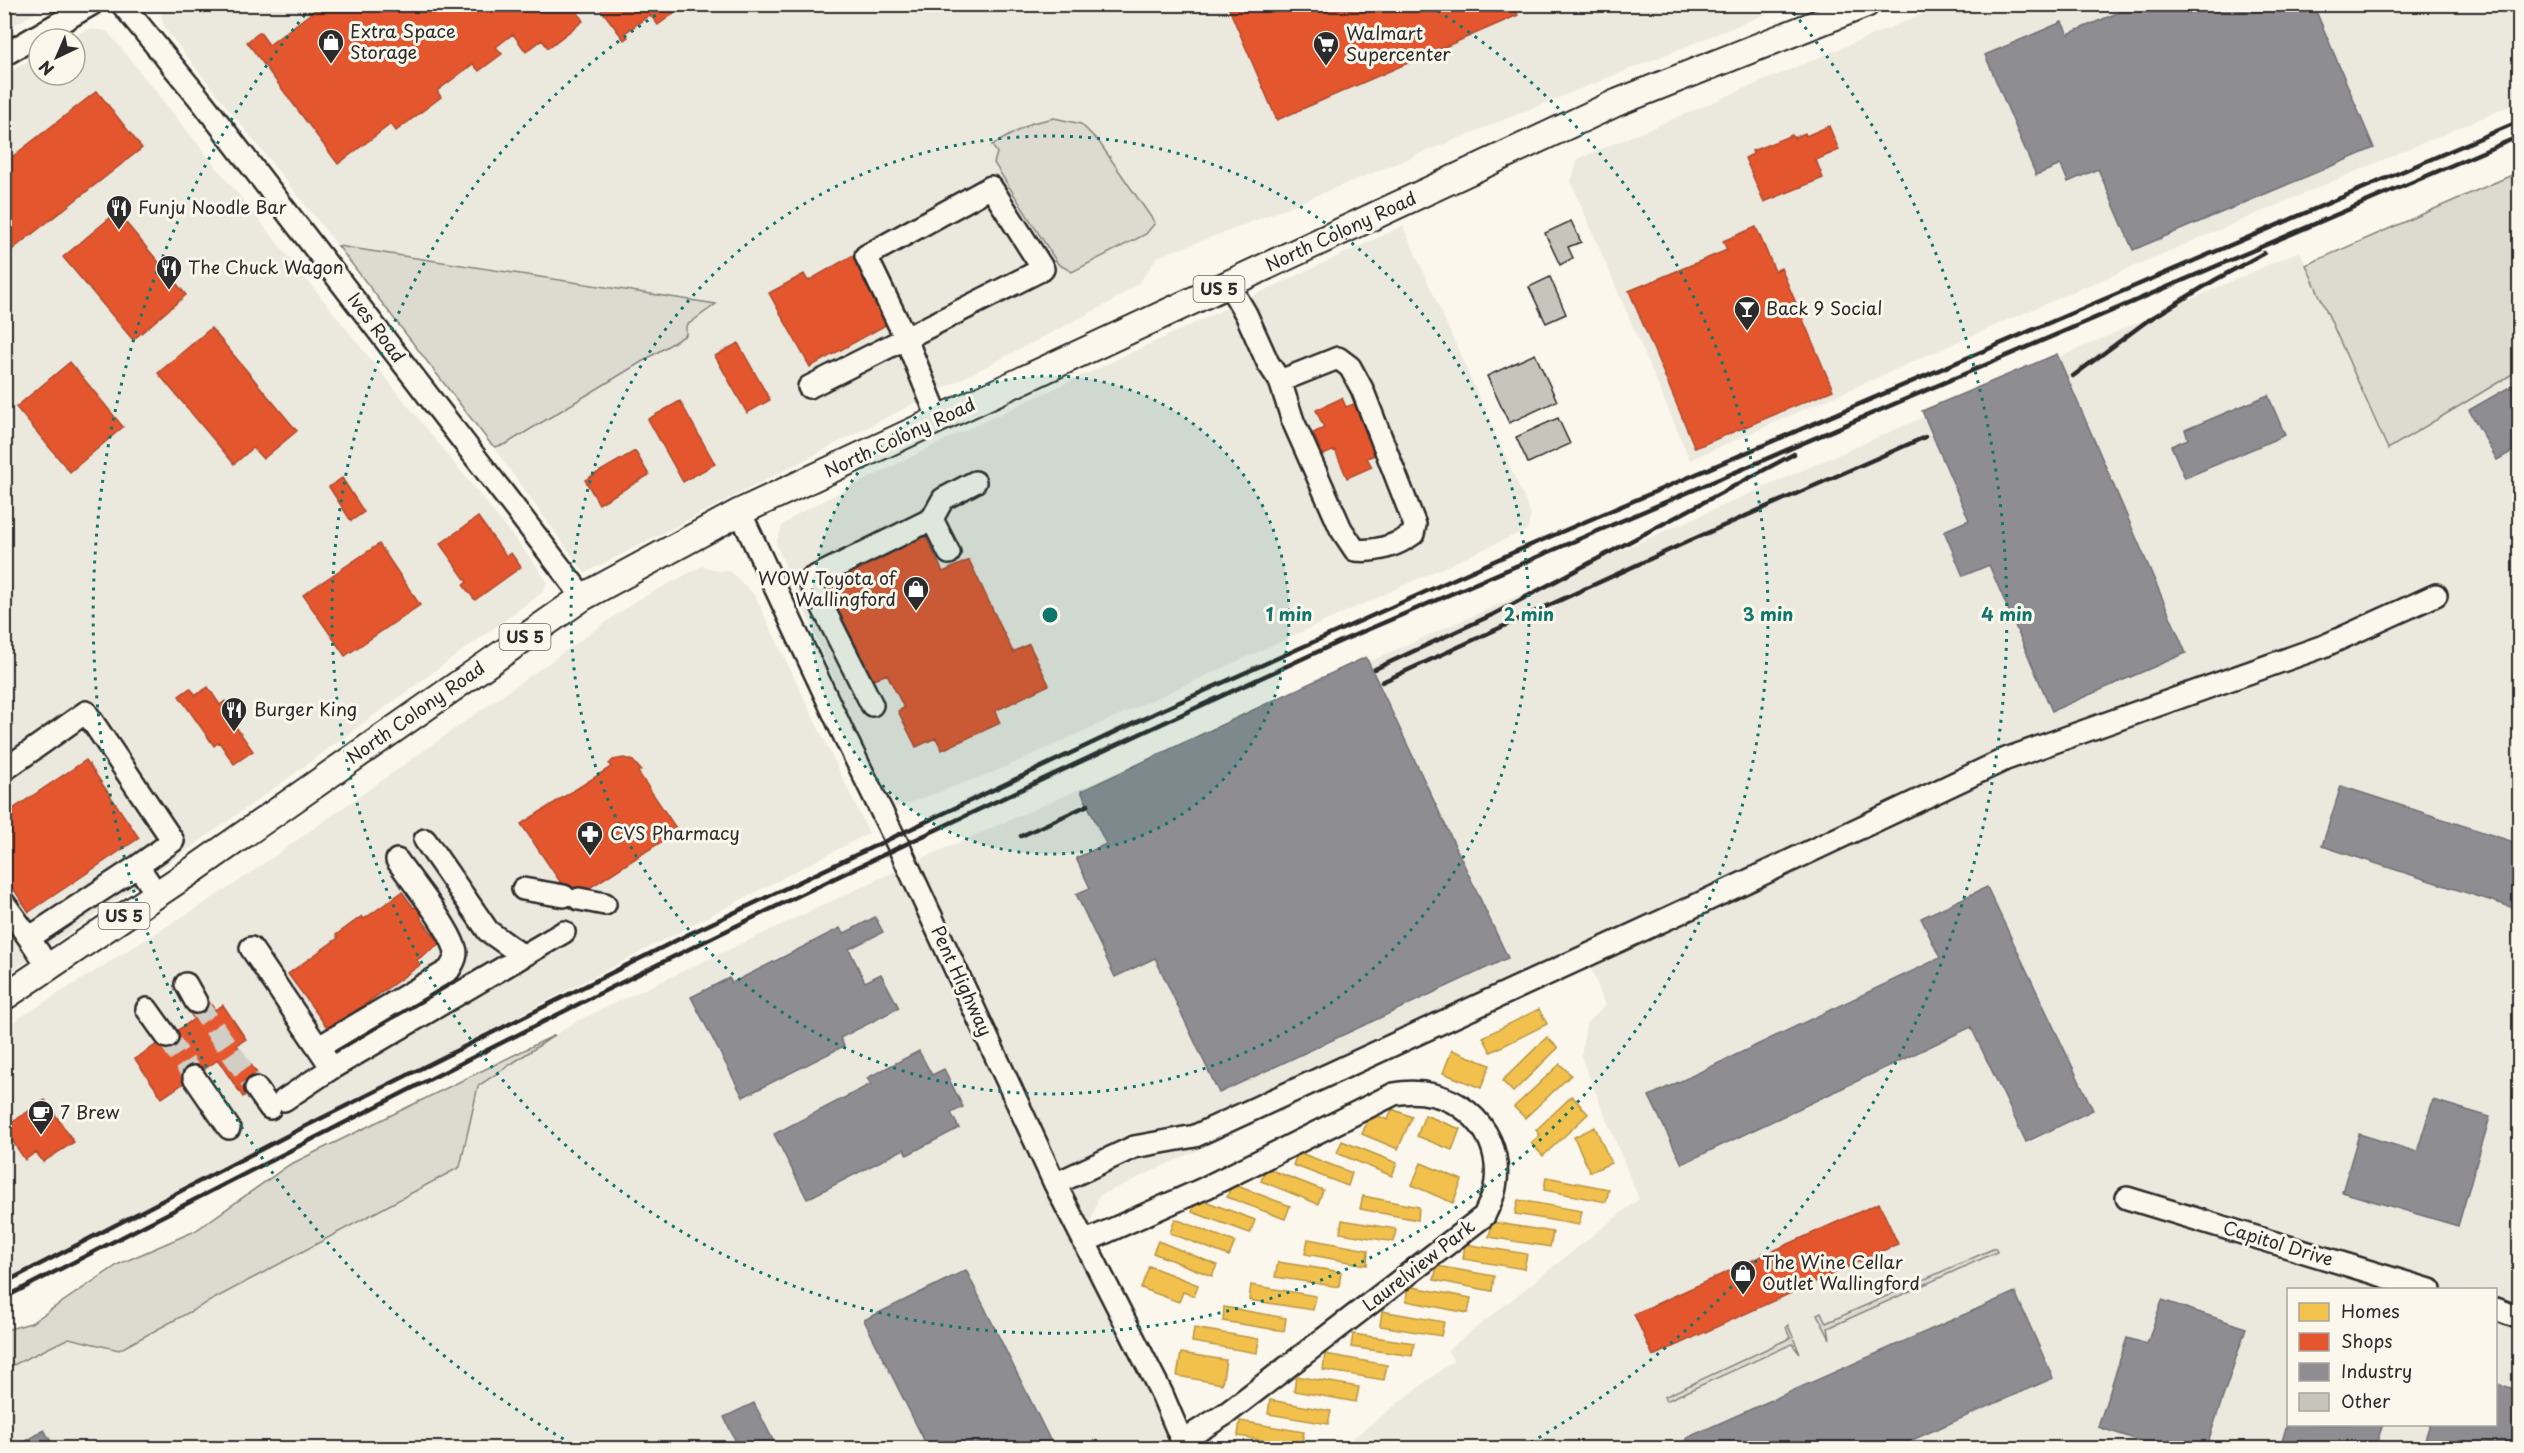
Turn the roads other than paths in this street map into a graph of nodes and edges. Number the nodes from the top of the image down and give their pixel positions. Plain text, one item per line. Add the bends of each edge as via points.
1 (92, 4) edge
2 (122, 4) edge
3 (1866, 4) edge
4 (4, 55) edge
5 (1229, 285) junction
6 (906, 339) junction
7 (1280, 381) junction
8 (809, 387) dead end
9 (939, 420) junction
10 (975, 482) dead end
11 (740, 512) junction
12 (932, 519) junction
13 (949, 553) dead end
14 (2436, 595) dead end
15 (583, 597) junction
16 (872, 705) dead end
17 (4, 770) edge
18 (425, 840) dead end
19 (397, 860) dead end
20 (138, 866) junction
21 (523, 889) dead end
22 (156, 893) junction
23 (4, 903) edge
24 (605, 904) dead end
25 (564, 932) dead end
26 (29, 938) junction
27 (251, 948) dead end
28 (523, 956) junction
29 (49, 968) junction
30 (439, 976) junction
31 (4, 997) edge
32 (450, 999) junction
33 (147, 1010) dead end
34 (167, 1037) tunnel mouth
35 (319, 1047) junction
36 (332, 1068) junction
37 (194, 1077) tunnel mouth
38 (256, 1088) tunnel mouth
39 (229, 1128) dead end
40 (1055, 1185) junction
41 (2127, 1198) dead end
42 (1084, 1242) junction
43 (2423, 1288) edge
44 (2497, 1309) edge
45 (2520, 1318) edge
46 (1183, 1445) edge

1 - 4 street
2 - 15 street, Ives Road via 203,103
3 - 5 main road, North Colony Road / US 5 via 1616,103
5 - 7 street
5 - 9 main road, North Colony Road / US 5
6 - 6 street via 866,256 991,187 1043,269
6 - 8 street
6 - 9 street
7 - 7 street via 1293,422 1341,529 1355,550 1372,552 1413,534 1415,525 1350,366 1338,358
9 - 11 main road, North Colony Road / US 5
10 - 12 street via 943,499
11 - 15 main road, North Colony Road / US 5
11 - 40 street, Pent Highway
12 - 13 street
12 - 16 street via 809,580
14 - 40 street via 2324,646 2007,759 1195,1136 1134,1147
15 - 22 main road, North Colony Road / US 5
17 - 20 street via 87,712 173,841
18 - 28 street via 488,931
19 - 30 street via 456,949 449,970
20 - 22 street
20 - 26 street
21 - 24 street
22 - 29 main road, North Colony Road / US 5
23 - 26 street
25 - 28 street
26 - 29 street
27 - 35 street
28 - 32 street
29 - 31 main road, North Colony Road / US 5
30 - 32 street
30 - 35 street
32 - 36 street
33 - 34 street
35 - 36 street
36 - 38 street via 277,1104
37 - 39 street
40 - 42 street, Pent Highway
41 - 43 street, Capitol Drive
42 - 46 street, Pent Highway via 1162,1394
42 - 46 street, Laurelview Park via 1205,1188 1394,1094 1420,1092 1451,1100 1473,1115 1488,1137 1497,1171 1484,1216
44 - 45 street

